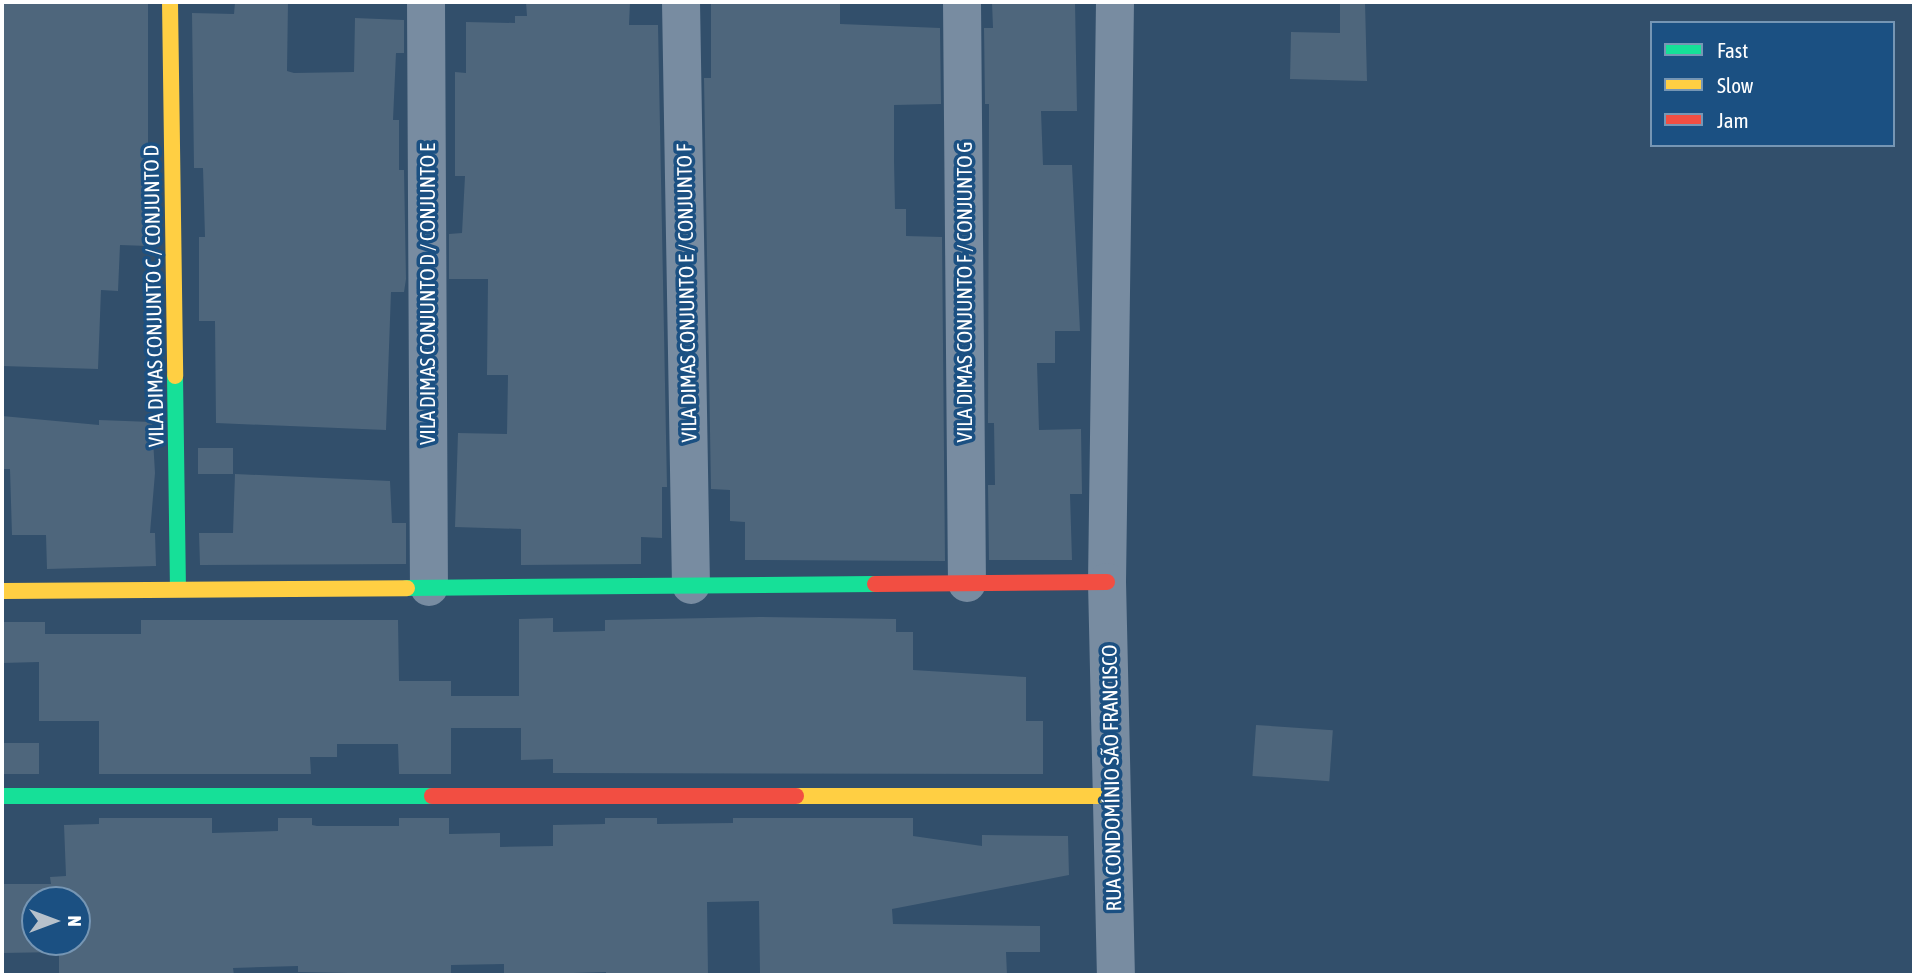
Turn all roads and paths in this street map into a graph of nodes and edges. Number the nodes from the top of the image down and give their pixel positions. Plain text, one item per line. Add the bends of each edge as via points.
1 (170, 2) edge
2 (426, 2) edge
3 (681, 2) edge
4 (962, 2) edge
5 (1115, 2) edge
6 (1107, 582) junction
7 (967, 583) junction
8 (691, 585) junction
9 (429, 587) junction
10 (178, 589) junction
11 (2, 591) edge
12 (2, 796) edge
13 (1110, 796) junction
14 (1116, 975) edge

1 - 10 street, VILA DIMAS CONJUNTO C / CONJUNTO D
2 - 9 street, VILA DIMAS CONJUNTO D / CONJUNTO E
3 - 8 street, VILA DIMAS CONJUNTO E / CONJUNTO F
4 - 7 street, VILA DIMAS CONJUNTO F / CONJUNTO G
5 - 6 street, RUA CONDOMÍNIO SÃO FRANCISCO
6 - 7 street
6 - 13 street, RUA CONDOMÍNIO SÃO FRANCISCO
7 - 8 street
8 - 9 street
9 - 10 street
10 - 11 street
12 - 13 street
13 - 14 street, RUA CONDOMÍNIO SÃO FRANCISCO

